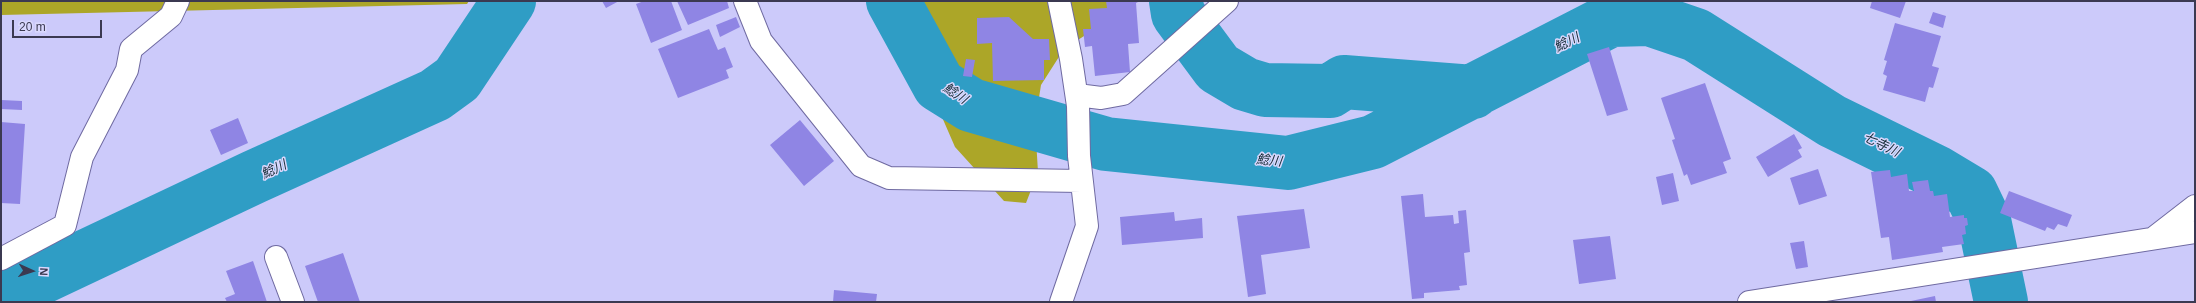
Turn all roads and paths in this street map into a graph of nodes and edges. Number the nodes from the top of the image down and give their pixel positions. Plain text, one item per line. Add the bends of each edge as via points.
1 (178, 1) edge
2 (745, 1) edge
3 (1059, 1) edge
4 (1227, 1) edge
5 (1078, 101) junction
6 (1081, 181) junction
7 (2195, 206) edge
8 (2195, 232) edge
9 (2154, 238) junction
10 (276, 257) dead end
11 (1, 259) edge
12 (1790, 299) edge
13 (293, 302) edge
14 (1061, 302) edge
15 (1749, 302) edge

1 - 11 street via 171,16 131,49 127,70 82,157 65,225
2 - 6 street via 761,41 861,166 889,178
3 - 5 street via 1062,5
4 - 5 street via 1123,94
5 - 6 street
6 - 14 street via 1087,226
7 - 9 street
8 - 9 street
9 - 12 street
10 - 13 street
12 - 15 street

